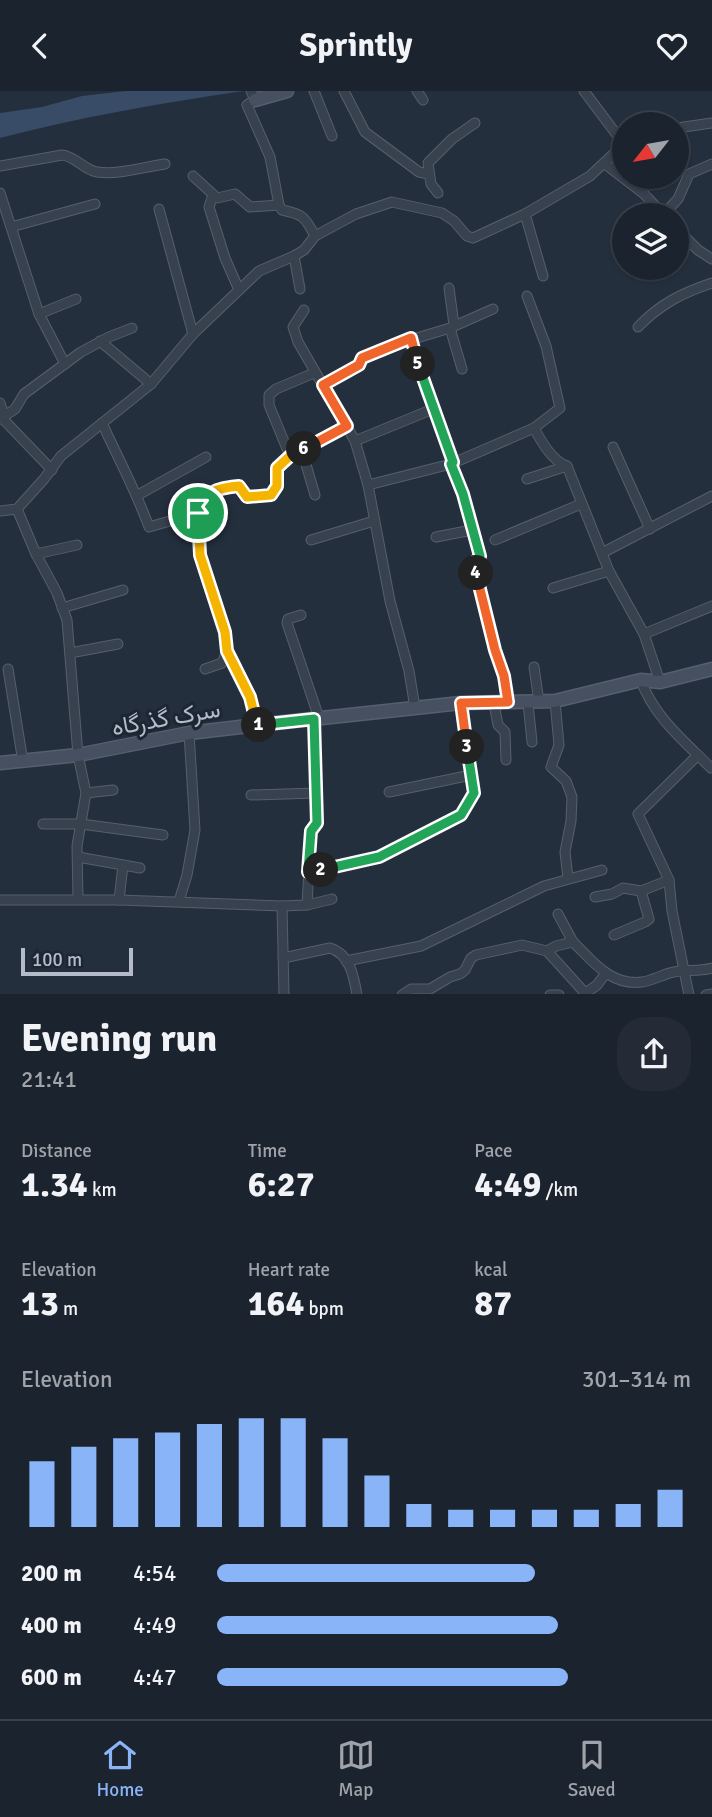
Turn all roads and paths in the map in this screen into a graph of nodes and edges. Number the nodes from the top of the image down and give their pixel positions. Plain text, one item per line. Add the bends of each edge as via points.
1 (287, 91) edge
2 (314, 91) edge
3 (344, 91) edge
4 (416, 91) edge
5 (584, 91) edge
6 (253, 95) edge
7 (423, 100) dead end
8 (475, 123) dead end
9 (712, 123) edge
10 (690, 126) edge
11 (612, 127) edge
12 (332, 136) dead end
13 (612, 156) edge
14 (605, 164) junction
15 (712, 164) edge
16 (165, 165) dead end
17 (0, 166) edge
18 (429, 174) junction
19 (193, 176) dead end
20 (0, 193) edge
21 (438, 193) dead end
22 (213, 195) junction
23 (653, 203) edge
24 (674, 203) edge
25 (95, 204) dead end
26 (279, 205) junction
27 (159, 209) dead end
28 (525, 214) junction
29 (11, 227) junction
30 (315, 236) junction
31 (689, 241) edge
32 (294, 256) junction
33 (712, 259) edge
34 (543, 276) dead end
35 (712, 283) edge
36 (449, 288) dead end
37 (300, 289) dead end
38 (239, 290) junction
39 (527, 296) dead end
40 (76, 299) dead end
41 (494, 309) dead end
42 (304, 310) dead end
43 (39, 314) junction
44 (452, 326) junction
45 (638, 327) dead end
46 (132, 328) dead end
47 (193, 334) junction
48 (411, 338) junction
49 (100, 341) junction
50 (65, 364) junction
51 (462, 369) dead end
52 (314, 373) junction
53 (151, 384) junction
54 (323, 385) junction
55 (0, 403) edge
56 (433, 409) junction
57 (2, 418) edge
58 (102, 423) junction
59 (347, 426) junction
60 (534, 428) junction
61 (355, 441) junction
62 (613, 447) dead end
63 (302, 451) junction
64 (290, 456) junction
65 (206, 457) dead end
66 (452, 463) junction
67 (566, 466) junction
68 (52, 470) junction
69 (527, 479) dead end
70 (369, 485) junction
71 (138, 495) junction
72 (315, 495) dead end
73 (712, 496) edge
74 (581, 504) junction
75 (17, 509) junction
76 (0, 512) edge
77 (198, 513) junction
78 (374, 521) junction
79 (650, 529) junction
80 (472, 530) junction
81 (436, 537) dead end
82 (311, 540) dead end
83 (495, 540) dead end
84 (77, 545) dead end
85 (602, 553) junction
86 (36, 554) junction
87 (608, 571) junction
88 (553, 587) dead end
89 (123, 590) dead end
90 (712, 606) edge
91 (62, 608) junction
92 (301, 615) dead end
93 (644, 634) junction
94 (118, 644) dead end
95 (227, 651) junction
96 (70, 653) junction
97 (534, 667) dead end
98 (8, 669) dead end
99 (205, 669) dead end
100 (712, 669) edge
101 (641, 680) junction
102 (660, 682) junction
103 (555, 701) junction
104 (508, 702) junction
105 (461, 703) junction
106 (533, 703) junction
107 (494, 704) junction
108 (415, 708) junction
109 (316, 719) junction
110 (257, 725) junction
111 (189, 733) junction
112 (532, 742) dead end
113 (78, 755) junction
114 (698, 755) junction
115 (506, 760) dead end
116 (23, 762) junction
117 (0, 763) edge
118 (711, 768) edge
119 (471, 775) junction
120 (113, 790) dead end
121 (389, 792) dead end
122 (86, 793) junction
123 (316, 793) junction
124 (251, 795) dead end
125 (43, 824) dead end
126 (81, 824) junction
127 (163, 835) dead end
128 (78, 857) junction
129 (123, 865) junction
130 (140, 868) dead end
131 (602, 870) dead end
132 (308, 872) junction
133 (568, 878) junction
134 (669, 880) junction
135 (640, 891) junction
136 (595, 897) dead end
137 (78, 899) junction
138 (119, 899) junction
139 (331, 899) dead end
140 (0, 900) edge
141 (179, 901) junction
142 (307, 905) junction
143 (282, 906) junction
144 (558, 914) dead end
145 (614, 935) dead end
146 (573, 942) junction
147 (547, 951) junction
148 (283, 958) junction
149 (346, 961) junction
150 (712, 968) edge
151 (684, 972) junction
152 (606, 973) junction
153 (284, 994) edge
154 (357, 994) edge
155 (404, 994) edge
156 (584, 994) edge
157 (689, 994) edge

1 - 6 street
2 - 12 street
3 - 18 street via 365,132 419,172
4 - 7 street
5 - 11 street
6 - 26 street via 247,105 270,157
8 - 18 street via 428,163
9 - 10 street
13 - 14 street
14 - 23 street
14 - 28 street
15 - 24 street via 690,174
16 - 17 street via 94,171 62,155
18 - 21 street
19 - 22 street
20 - 29 street
22 - 26 street via 234,194 250,207
22 - 38 street via 209,207
25 - 29 street
26 - 30 street via 306,219
27 - 47 street
28 - 30 street via 473,238 442,213 391,202
28 - 34 street
29 - 43 street
30 - 32 street
31 - 33 street
32 - 37 street
32 - 38 street via 260,271
35 - 45 street via 664,303
36 - 44 street
38 - 47 street
39 - 60 street via 546,346 560,408
40 - 43 street
41 - 44 street
42 - 52 street via 294,332
43 - 50 street
44 - 48 street
44 - 51 street
46 - 49 street
47 - 53 street
48 - 54 street via 362,358 359,365
48 - 56 street
49 - 50 street
49 - 53 street
50 - 57 street via 24,394 15,409
52 - 54 street
52 - 64 street via 269,395
53 - 58 street
54 - 59 street
55 - 57 street
56 - 61 street
56 - 66 street
57 - 68 street
58 - 68 street via 61,456
58 - 71 street
59 - 61 street
59 - 63 street
60 - 66 street
60 - 67 street
61 - 70 street
62 - 79 street
63 - 64 street
63 - 72 street
64 - 77 street via 277,468 277,486 271,495 247,497 239,486 215,489
65 - 71 street
66 - 70 street
66 - 80 street
67 - 69 street
67 - 74 street
68 - 75 street
70 - 78 street
71 - 77 street via 149,527
73 - 79 street
74 - 83 street
74 - 85 street
75 - 76 street
75 - 86 street
77 - 95 street via 200,555
78 - 82 street
78 - 108 street
79 - 85 street
80 - 81 street
80 - 104 street via 480,556 474,563
84 - 86 street
85 - 87 street
86 - 91 street
87 - 88 street
87 - 93 street
89 - 91 street
90 - 93 street
91 - 96 street
92 - 109 street via 287,620
93 - 102 street
94 - 96 street
95 - 99 street via 222,663
95 - 110 street via 250,697
96 - 113 street
97 - 106 street
98 - 116 street
100 - 102 street, سرک گذرگاه
101 - 102 street, سرک گذرگاه
101 - 103 street, سرک گذرگاه
101 - 114 street via 647,699
103 - 106 street, سرک گذرگاه
103 - 133 street via 559,745 551,767 566,781 572,797 565,852
104 - 106 street, سرک گذرگاه
104 - 107 street, سرک گذرگاه
105 - 107 street, سرک گذرگاه
105 - 108 street, سرک گذرگاه
105 - 119 street
106 - 112 street
107 - 115 street via 498,725 505,732
108 - 109 street, سرک گذرگاه
109 - 110 street, سرک گذرگاه
109 - 123 street
110 - 111 street, سرک گذرگاه
111 - 113 street, سرک گذرگاه
111 - 141 street via 195,830
113 - 116 street, سرک گذرگاه
113 - 122 street
114 - 118 street
114 - 134 street via 638,814
116 - 117 street, سرک گذرگاه
119 - 121 street
119 - 132 street via 474,793 461,815 379,857
120 - 122 street
122 - 126 street
123 - 124 street
123 - 132 street via 317,823 311,831
125 - 126 street
126 - 127 street
126 - 128 street
128 - 129 street
128 - 137 street
129 - 130 street
129 - 138 street
131 - 133 street
132 - 142 street
133 - 149 street via 421,946
134 - 135 street
134 - 151 street
135 - 136 street via 623,888
135 - 145 street via 649,919
137 - 138 street
137 - 140 street
138 - 141 street
139 - 142 street
141 - 143 street
142 - 143 street
143 - 148 street
144 - 146 street
146 - 147 street
146 - 152 street
147 - 155 street via 522,945 476,955 460,974 432,989 411,989
147 - 156 street
148 - 149 street via 330,948
148 - 153 street
149 - 154 street via 352,967
150 - 151 street
151 - 152 street via 642,982 612,979
151 - 157 street
152 - 156 street

